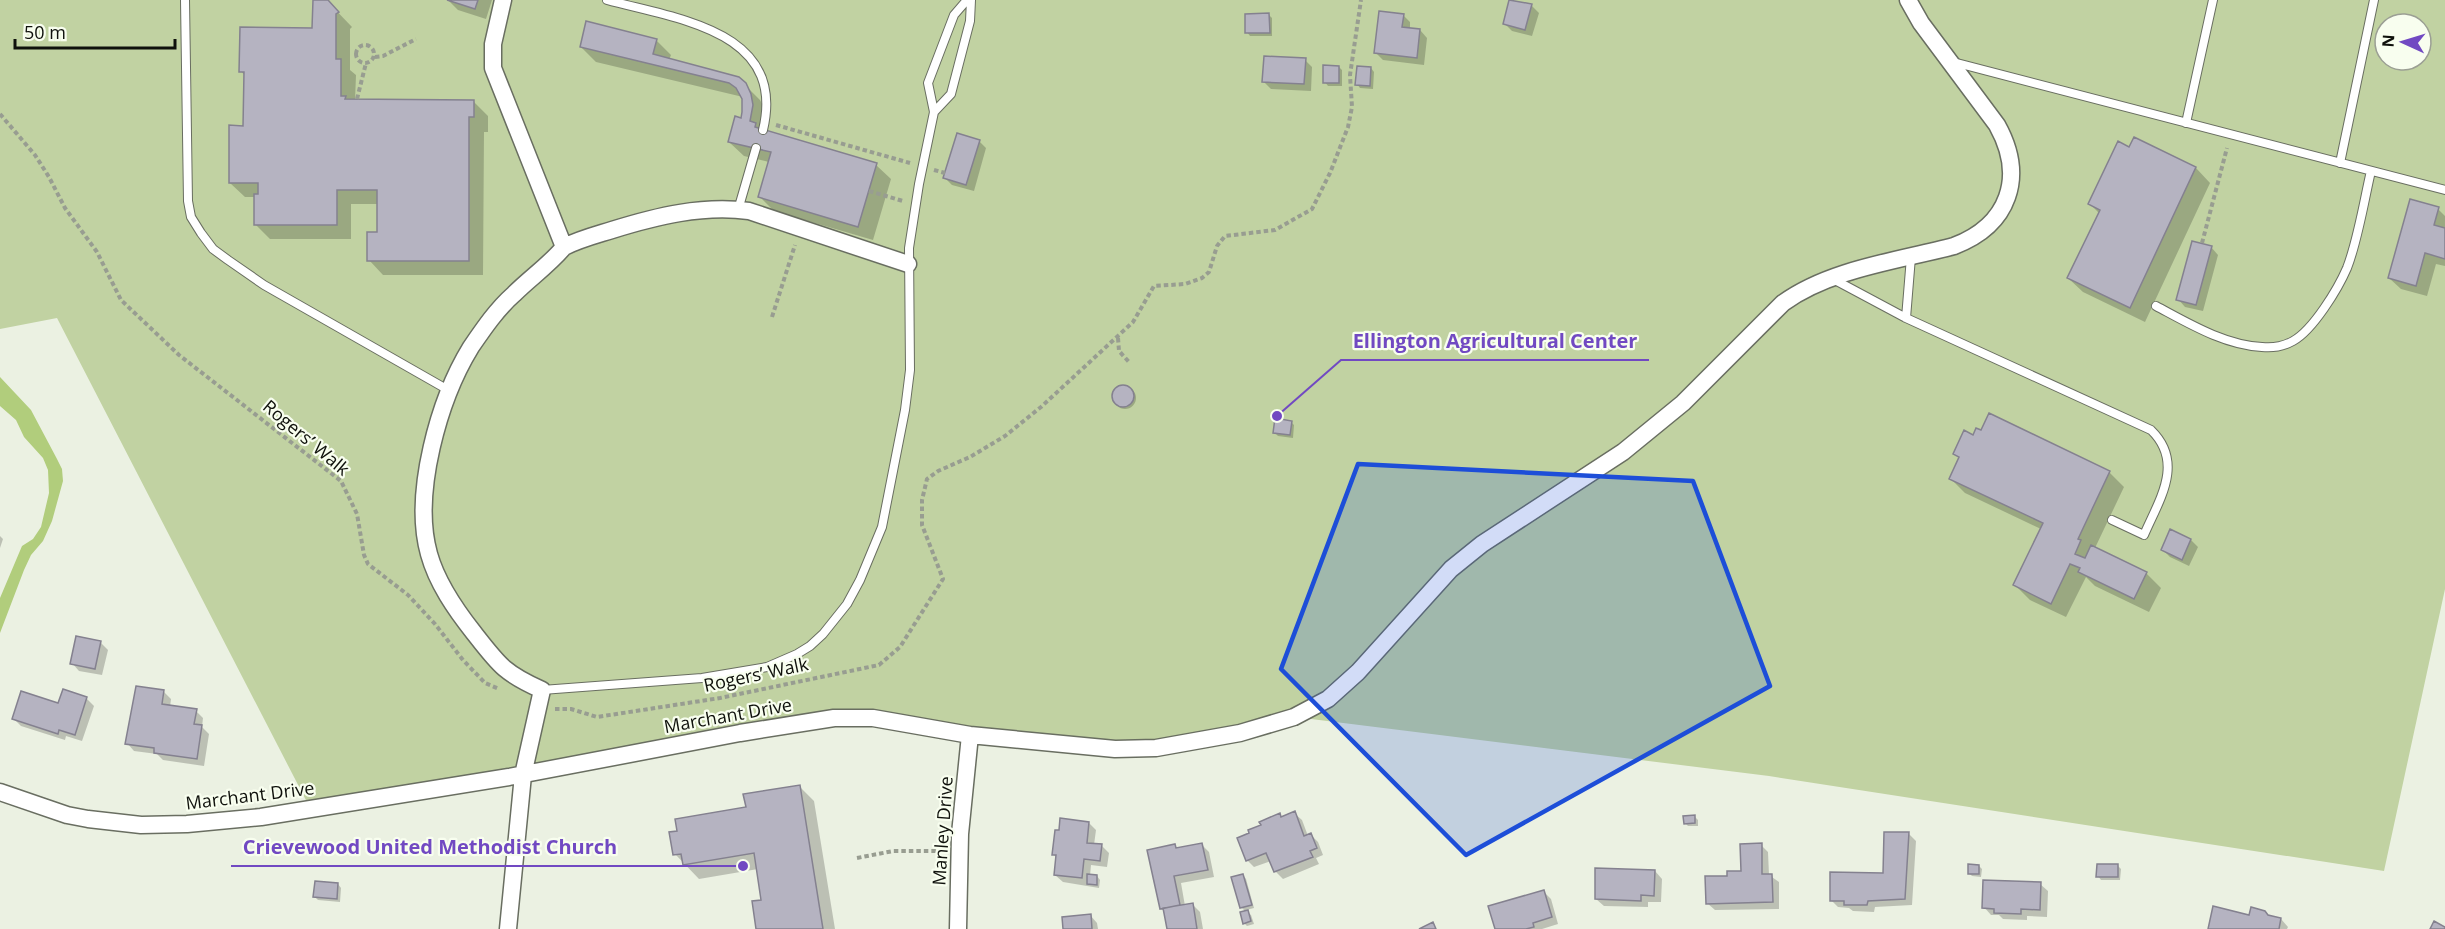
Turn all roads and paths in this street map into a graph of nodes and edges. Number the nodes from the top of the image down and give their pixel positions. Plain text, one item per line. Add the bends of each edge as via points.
1 (185, 0) edge
2 (503, 0) edge
3 (607, 0) edge
4 (969, 0) edge
5 (1361, 0) edge
6 (1908, 0) edge
7 (2213, 0) edge
8 (2374, 0) edge
9 (416, 39) dead end
10 (375, 57) junction
11 (1949, 61) junction
12 (366, 63) junction
13 (357, 99) dead end
14 (934, 112) junction
15 (0, 114) edge
16 (2186, 123) junction
17 (764, 126) joint
18 (2231, 134) junction
19 (756, 147) dead end
20 (2340, 163) junction
21 (923, 167) junction
22 (2371, 171) junction
23 (945, 173) dead end
24 (2445, 190) edge
25 (869, 191) dead end
26 (916, 204) junction
27 (738, 210) junction
28 (800, 228) junction
29 (2202, 243) dead end
30 (564, 247) junction
31 (1911, 257) junction
32 (909, 264) junction
33 (1830, 278) junction
34 (2156, 306) dead end
35 (772, 317) dead end
36 (1906, 318) junction
37 (1119, 336) junction
38 (1129, 362) dead end
39 (450, 392) junction
40 (2112, 520) dead end
41 (542, 690) junction
42 (507, 693) dead end
43 (538, 710) junction
44 (970, 735) junction
45 (524, 775) junction
46 (0, 792) edge
47 (959, 852) junction
48 (857, 858) dead end
49 (508, 929) edge
50 (958, 929) edge

1 - 39 lane via 188,201 191,217 201,233 213,249 264,285
2 - 30 street via 493,44 493,68
3 - 17 lane via 702,26 741,46 761,76 766,96
4 - 14 lane via 970,21 951,94
4 - 14 lane via 954,15 928,83
5 - 37 path, Rogers’ Walk via 1350,75 1353,106 1348,127 1311,209 1275,230 1225,236 1217,246 1209,272 1195,281 1154,286 1133,322
6 - 11 street, Marchant Drive
7 - 16 lane
8 - 20 lane
9 - 10 path
10 - 12 path
10 - 12 path via 370,46 360,46 357,57
11 - 16 lane
11 - 31 street, Marchant Drive via 2004,137 2010,162 2007,195 1996,219 1973,239
12 - 13 path
14 - 21 lane
15 - 42 path, Rogers’ Walk via 35,155 65,208 98,252 121,300 179,355 341,481 357,514 368,564 408,595 485,683
16 - 18 lane
17 - 21 path
18 - 20 lane
18 - 29 path
19 - 27 lane
20 - 22 lane
21 - 23 path
21 - 26 lane
22 - 24 lane
22 - 34 lane via 2347,267 2319,314 2294,340 2272,346 2248,346
25 - 26 path
26 - 32 lane
27 - 28 street
27 - 30 street via 692,210 658,216
28 - 32 street
28 - 35 path
30 - 39 street via 492,317 470,349
31 - 33 street, Marchant Drive
31 - 36 lane
32 - 41 lane via 910,370 882,527 847,604 823,634 797,654 767,667 702,678
33 - 36 lane
33 - 44 street, Marchant Drive via 1783,303 1683,402 1640,438 1451,569 1347,683 1311,710 1230,735 1156,748 1114,749
36 - 40 lane via 2151,430 2167,451 2169,462 2144,535
37 - 38 path via 1119,351
37 - 43 path, Rogers’ Walk via 1005,436 927,479 921,501 922,525 943,579 900,647 879,665 720,698 597,717 571,709
39 - 41 street via 436,433 427,481 424,523 428,551 462,618 501,667
41 - 43 street
43 - 45 street
44 - 45 street, Marchant Drive via 909,722 834,718
44 - 47 street, Manley Drive
45 - 46 street, Marchant Drive via 261,817 164,825 67,815
45 - 49 street
47 - 48 path via 893,851
47 - 50 street, Manley Drive

